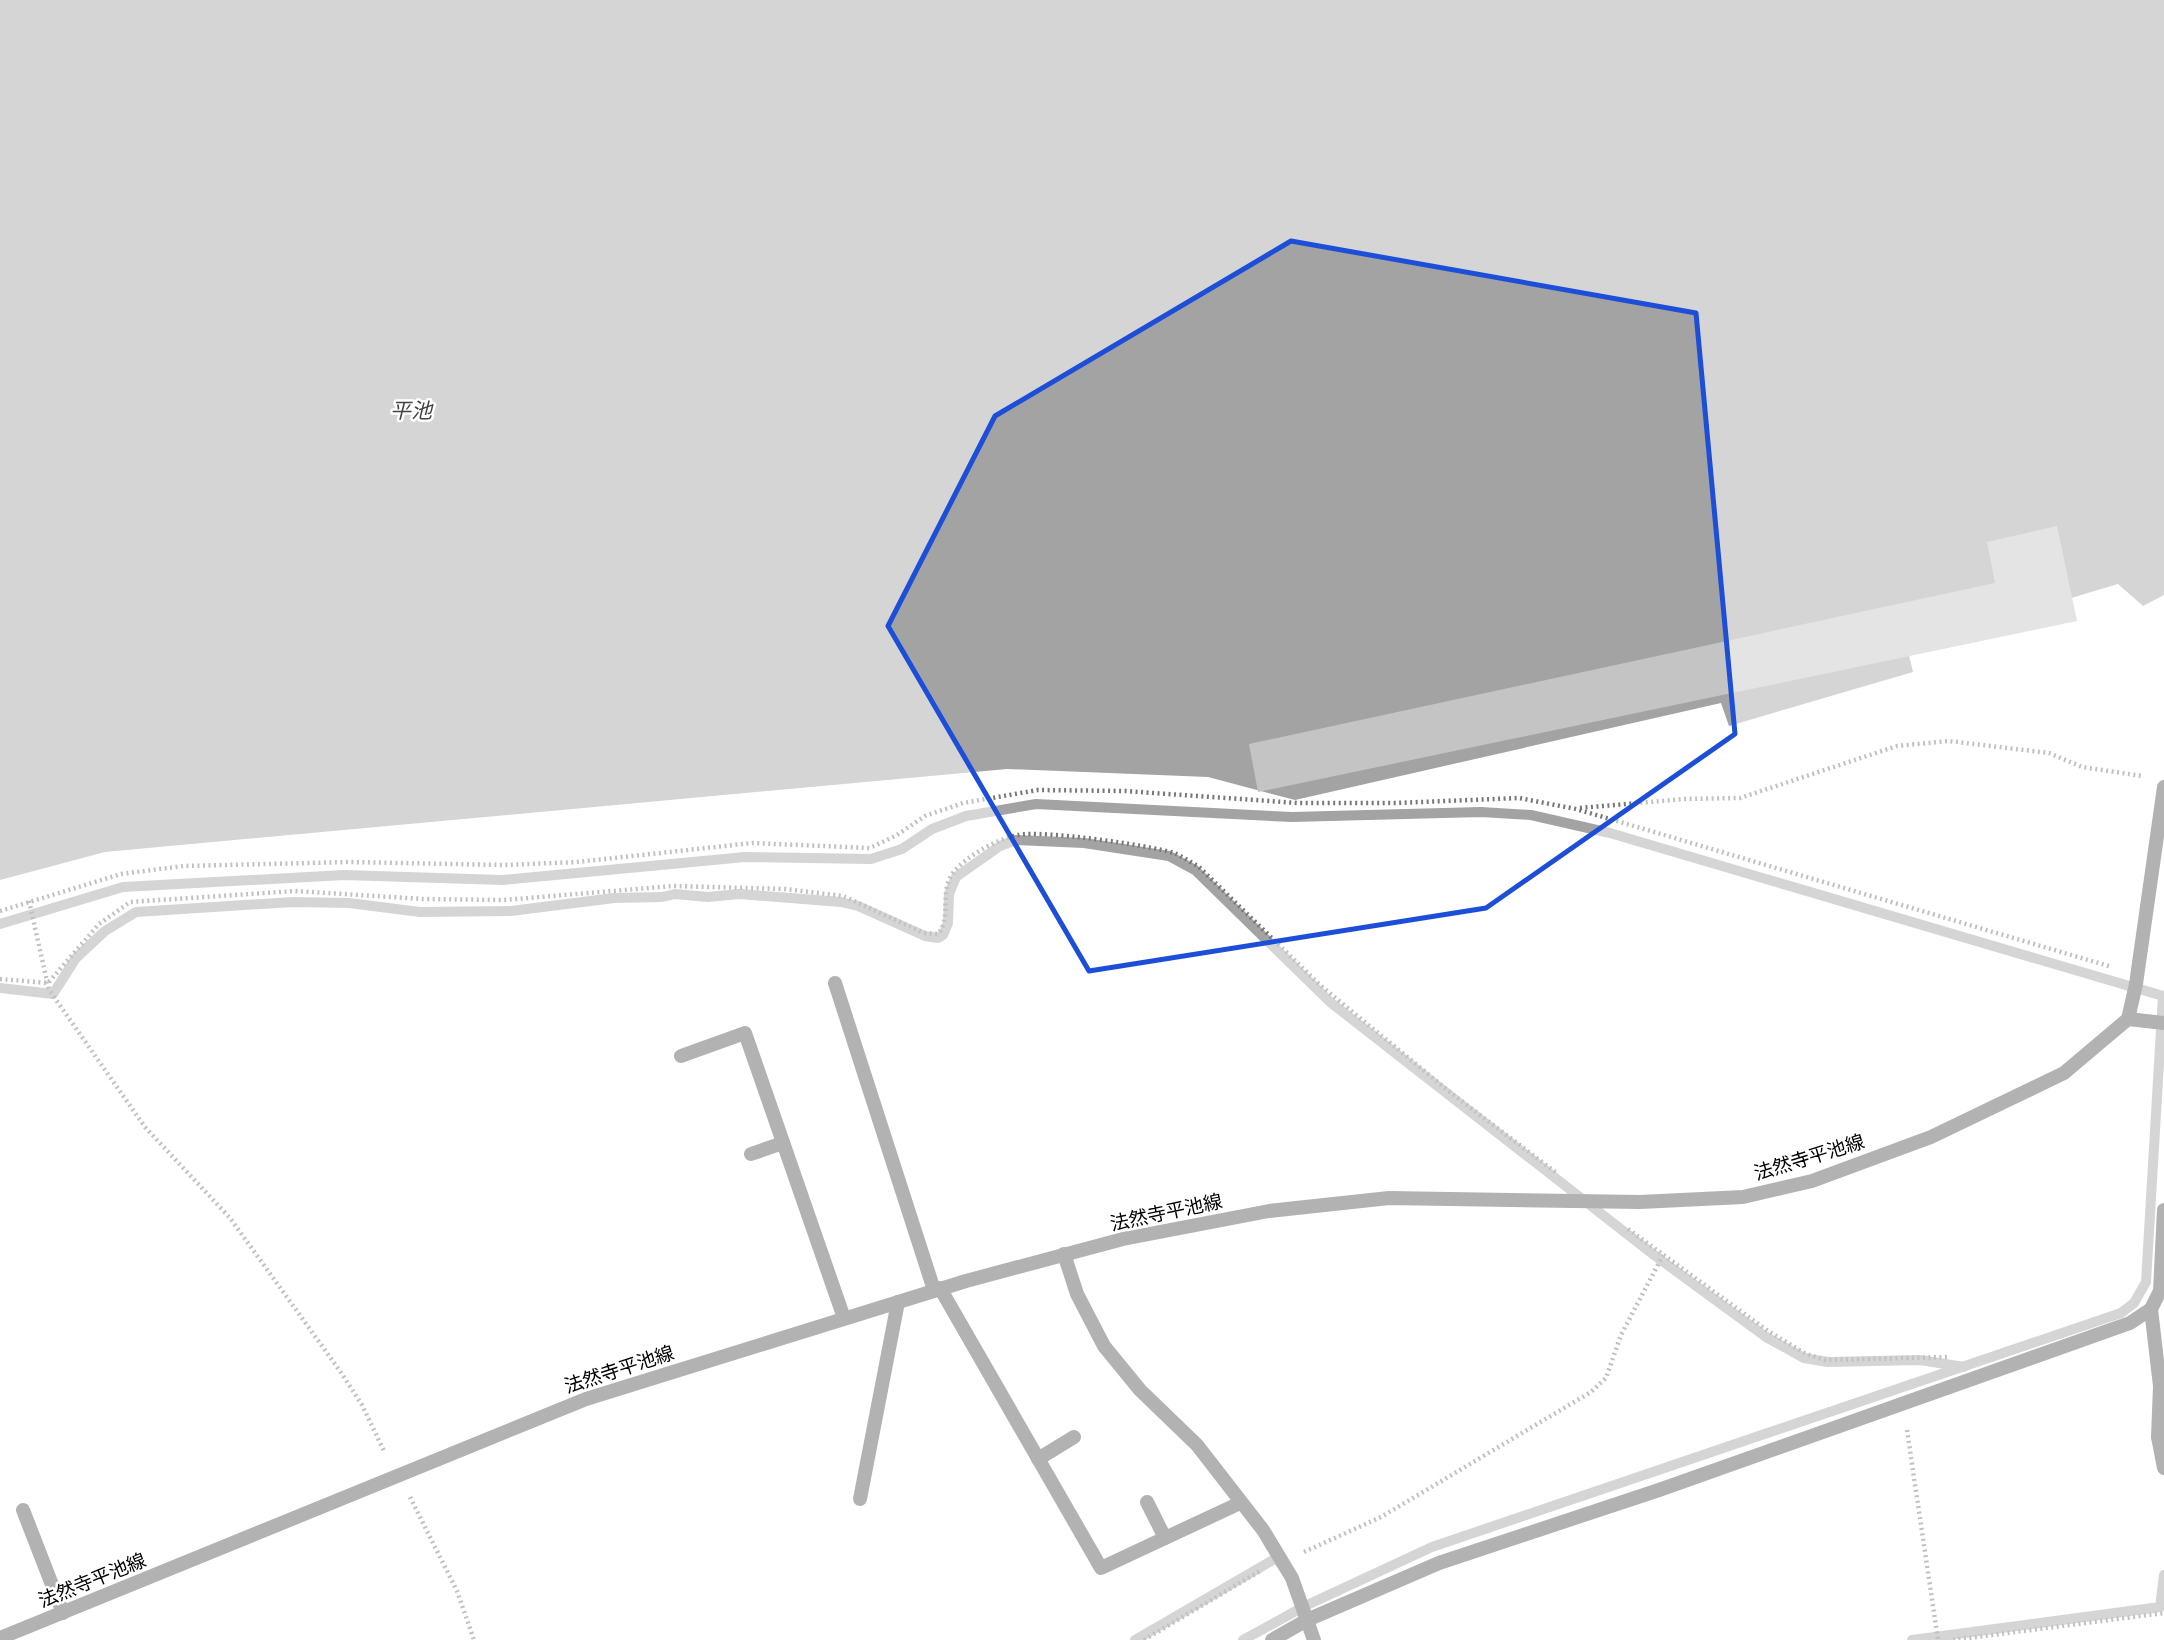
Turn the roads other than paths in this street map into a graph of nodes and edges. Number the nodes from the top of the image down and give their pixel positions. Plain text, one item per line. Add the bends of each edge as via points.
1 (2164, 787) edge
2 (835, 983) dead end
3 (2128, 1019) junction
4 (2164, 1023) edge
5 (681, 1056) dead end
6 (783, 1143) junction
7 (751, 1154) dead end
8 (2164, 1209) edge
9 (1065, 1254) junction
10 (937, 1289) junction
11 (898, 1301) junction
12 (2151, 1309) junction
13 (844, 1318) junction
14 (1074, 1437) dead end
15 (1038, 1459) junction
16 (2164, 1468) edge
17 (860, 1500) dead end
18 (1147, 1502) dead end
19 (1240, 1503) junction
20 (23, 1510) dead end
21 (1165, 1538) junction
22 (63, 1613) junction
23 (1307, 1620) junction
24 (0, 1638) edge
25 (1272, 1640) edge
26 (1314, 1640) edge

1 - 3 street
2 - 10 street
3 - 4 street
3 - 9 street, 法然寺平池線 via 2092,1052 2046,1083 1931,1137 1812,1181 1743,1197 1335,1202 1191,1225
5 - 6 street via 745,1033
6 - 7 street
6 - 13 street
8 - 12 street via 2160,1291
9 - 10 street, 法然寺平池線
9 - 19 street via 1077,1294 1104,1346 1140,1390 1197,1445
10 - 11 street, 法然寺平池線
10 - 15 street
11 - 13 street, 法然寺平池線
11 - 17 street
12 - 16 street
12 - 23 street via 2130,1323 1439,1563
13 - 22 street, 法然寺平池線 via 586,1399
14 - 15 street
15 - 21 street via 1101,1568
18 - 21 street
19 - 21 street
19 - 23 street via 1263,1530 1292,1578
20 - 22 street
22 - 24 street, 法然寺平池線
23 - 25 street
23 - 26 street

